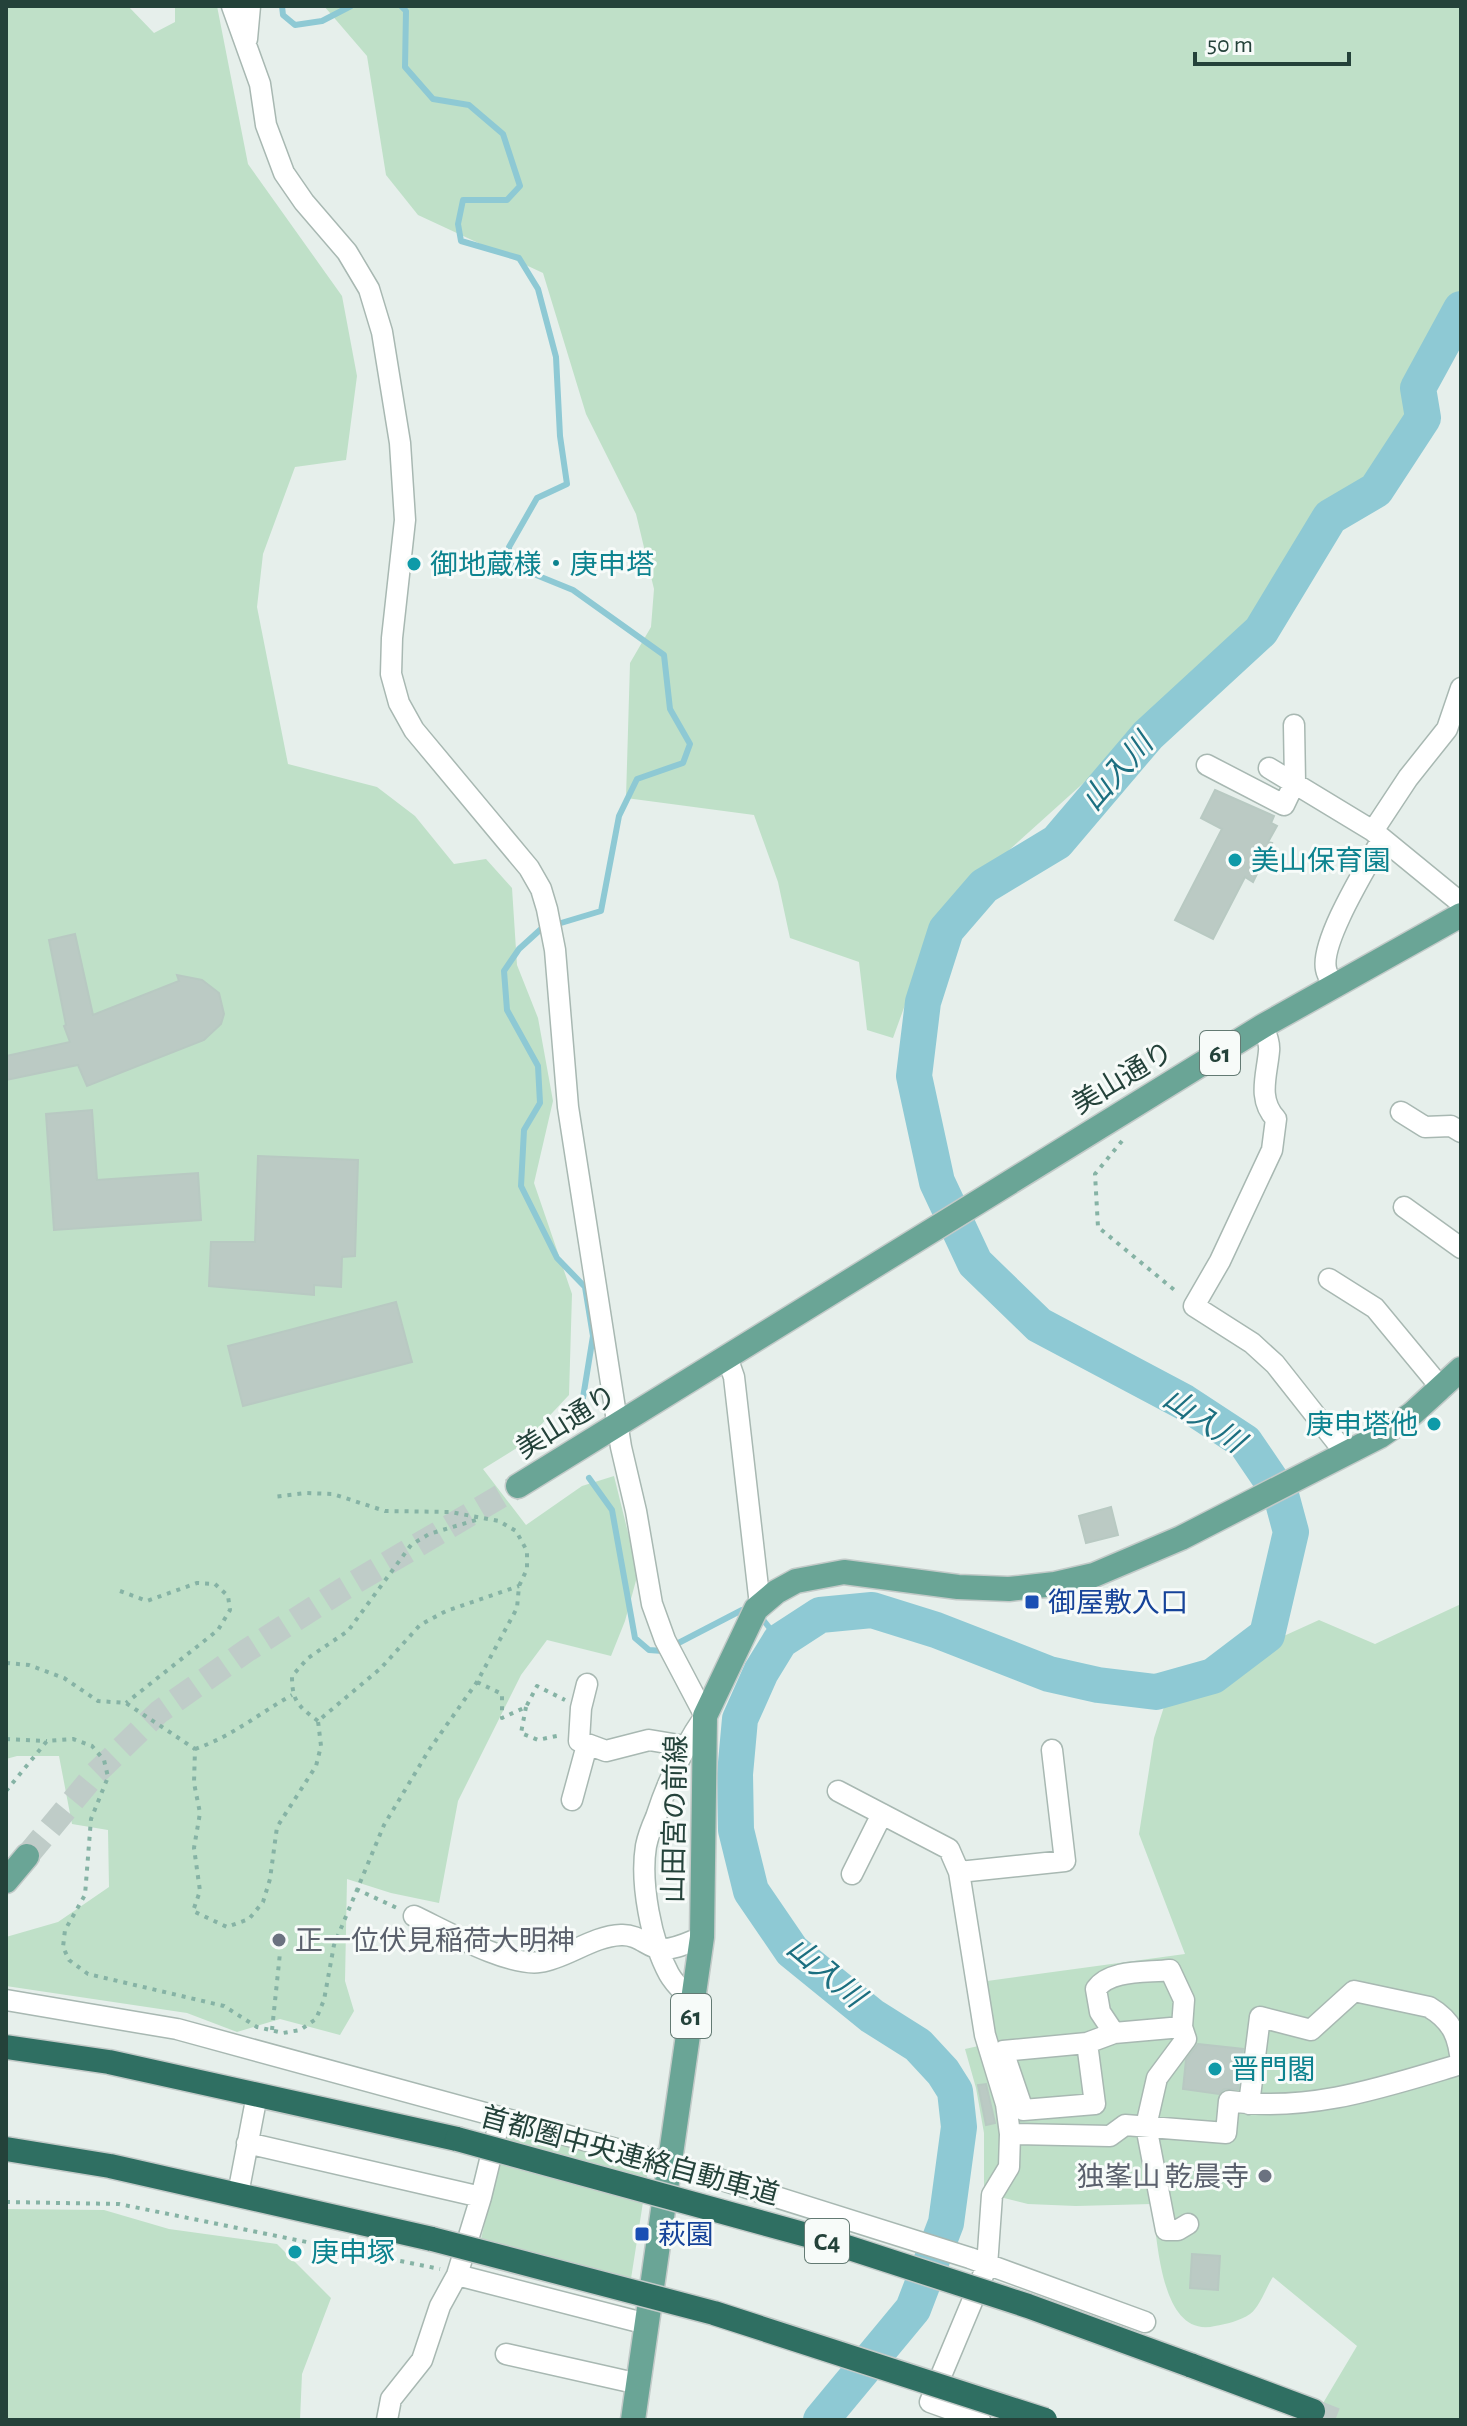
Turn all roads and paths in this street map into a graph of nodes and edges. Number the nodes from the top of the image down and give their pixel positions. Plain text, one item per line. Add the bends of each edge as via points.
1 (220, 6) edge
2 (232, 6) edge
3 (250, 6) edge
4 (247, 51) junction
5 (1461, 688) edge
6 (1294, 725) dead end
7 (1207, 765) dead end
8 (1269, 768) dead end
9 (1295, 782) junction
10 (1378, 835) junction
11 (1461, 903) edge
12 (1461, 915) edge
13 (1334, 986) junction
14 (1263, 1026) junction
15 (1401, 1112) dead end
16 (1461, 1132) edge
17 (1128, 1133) dead end
18 (1404, 1207) dead end
19 (1461, 1248) edge
20 (1329, 1279) dead end
21 (1194, 1306) junction
22 (727, 1357) junction
23 (1461, 1369) edge
24 (1442, 1389) junction
25 (618, 1424) junction
26 (1346, 1454) junction
27 (518, 1486) tunnel mouth
28 (273, 1497) dead end
29 (480, 1519) junction
30 (519, 1586) junction
31 (120, 1591) dead end
32 (755, 1611) junction
33 (6, 1663) edge
34 (477, 1682) junction
35 (587, 1684) dead end
36 (292, 1695) junction
37 (556, 1695) dead end
38 (126, 1703) junction
39 (526, 1707) junction
40 (705, 1716) junction
41 (318, 1721) junction
42 (6, 1739) edge
43 (47, 1741) junction
44 (583, 1743) junction
45 (685, 1746) junction
46 (195, 1749) junction
47 (1052, 1750) dead end
48 (6, 1791) edge
49 (838, 1791) dead end
50 (572, 1800) dead end
51 (882, 1814) junction
52 (27, 1856) tunnel mouth
53 (959, 1872) junction
54 (852, 1874) dead end
55 (6, 1881) edge
56 (356, 1889) junction
57 (377, 1899) dead end
58 (414, 1916) dead end
59 (702, 1937) junction
60 (658, 1949) junction
61 (280, 1953) dead end
62 (989, 1990) dead end
63 (6, 2000) edge
64 (693, 2002) junction
65 (1182, 2027) junction
66 (272, 2030) junction
67 (1114, 2033) junction
68 (6, 2036) edge
69 (1087, 2043) junction
70 (6, 2047) edge
71 (1003, 2051) junction
72 (109, 2062) junction
73 (257, 2095) junction
74 (1095, 2104) junction
75 (1249, 2104) junction
76 (500, 2119) junction
77 (1135, 2125) junction
78 (1010, 2134) junction
79 (247, 2143) junction
80 (6, 2149) edge
81 (668, 2163) junction
82 (238, 2194) junction
83 (481, 2197) junction
84 (6, 2202) edge
85 (1188, 2224) dead end
86 (978, 2262) junction
87 (457, 2275) junction
88 (1145, 2322) dead end
89 (647, 2324) junction
90 (506, 2354) dead end
91 (639, 2384) junction
92 (930, 2411) edge
93 (1313, 2411) tunnel mouth
94 (387, 2420) edge
95 (633, 2420) edge
96 (980, 2420) edge
97 (1045, 2420) edge

1 - 4 street
2 - 4 street
3 - 4 street
4 - 25 street via 284,173 347,252 369,289 382,332 400,443 405,520 392,638 391,674 399,703 414,730 529,868 548,912 568,1107
5 - 10 street via 1447,729 1408,778
6 - 9 street
7 - 9 street via 1284,805
8 - 9 street
9 - 10 street
10 - 11 street
10 - 13 street via 1332,937 1325,967
12 - 13 main road, 美山通り / 61
13 - 14 main road, 美山通り / 61
14 - 21 street via 1270,1048 1264,1077 1268,1110 1276,1119 1272,1150
14 - 22 main road, 美山通り / 61
15 - 16 street via 1425,1127 1451,1126
17 - 21 path via 1095,1174 1098,1227
18 - 19 street
20 - 24 street via 1375,1308
21 - 26 street via 1275,1364
22 - 25 main road, 美山通り / 61
22 - 32 street via 734,1377
23 - 24 main road
24 - 26 main road via 1380,1436
25 - 27 main road, 美山通り / 61
25 - 40 street via 652,1604 668,1648
26 - 32 main road via 1094,1575 1009,1589 844,1572 796,1581
28 - 29 path via 333,1494 385,1511 450,1512
29 - 30 path via 499,1521 516,1531 527,1551 527,1569
29 - 36 path via 411,1545 348,1631 308,1658 292,1676
30 - 34 path via 517,1608
30 - 41 path via 420,1625 381,1668
31 - 38 path via 147,1601 197,1583 215,1584 228,1596 230,1610 218,1630
32 - 40 main road, 山田宮の前線 / 61
33 - 38 path via 64,1678 98,1701
34 - 39 path via 502,1694 502,1718
34 - 56 path via 384,1825
35 - 44 street via 581,1708
36 - 41 path
36 - 46 path via 246,1726
37 - 39 path via 537,1686
38 - 46 path
39 - 44 path via 521,1733 538,1740 558,1735
40 - 45 street, 61
40 - 59 main road, 山田宮の前線 / 61
41 - 46 path via 321,1746 316,1766 277,1827 263,1902 249,1919 227,1927 193,1911 200,1891 194,1848 200,1813
42 - 43 path
43 - 48 path
43 - 66 path via 73,1739 92,1746 104,1760 108,1777 91,1819 85,1895 65,1930 63,1947 69,1960 88,1974 224,2006 257,2027
44 - 45 street via 606,1751 649,1740
44 - 50 street
45 - 60 street, 61 via 646,1845 648,1905
47 - 53 street via 1065,1861
49 - 51 street
51 - 53 street via 949,1849
51 - 54 street
52 - 55 main road
53 - 78 street via 985,2035
56 - 57 path
56 - 66 path via 334,1945 316,2019 300,2030
58 - 60 street via 519,1963 542,1962 618,1935 633,1935
59 - 60 street
59 - 64 main road, 山田宮の前線 / 61
60 - 64 street, 61 via 669,1975
61 - 66 path
62 - 71 street
63 - 76 street via 177,2029
64 - 81 main road, 山田宮の前線 / 61
65 - 67 street
65 - 67 street via 1184,2000 1170,1970 1102,1981 1096,1989 1100,2012
65 - 77 street via 1186,2039 1157,2078
67 - 69 street
68 - 72 highway
69 - 71 street
69 - 74 street
70 - 72 highway, 首都圏中央連絡自動車道 / C4
71 - 74 street via 1023,2110
72 - 73 highway, 首都圏中央連絡自動車道 / C4
73 - 79 street
73 - 93 highway, 首都圏中央連絡自動車道 / C4, bridge via 457,2139 851,2248 1028,2306
74 - 77 street via 1102,2122
75 - 75 street via 1260,2017 1311,2030 1354,1991 1429,2007 1459,2039 1461,2064 1364,2094 1288,2106
75 - 77 street via 1229,2101 1226,2133
76 - 81 street
76 - 83 street
77 - 78 street via 1110,2136
77 - 85 street via 1166,2230
78 - 86 street via 1009,2167 992,2195
79 - 82 street
79 - 83 street
80 - 82 highway
81 - 86 street
81 - 89 main road, 山田宮の前線 / 61
82 - 97 highway, bridge via 727,2317
83 - 87 street
84 - 87 path via 119,2204
86 - 88 street
86 - 92 street
87 - 89 street
87 - 94 street via 422,2360 391,2399
89 - 91 main road, 山田宮の前線 / 61
90 - 91 street
91 - 95 main road, 山田宮の前線 / 61
92 - 96 street

